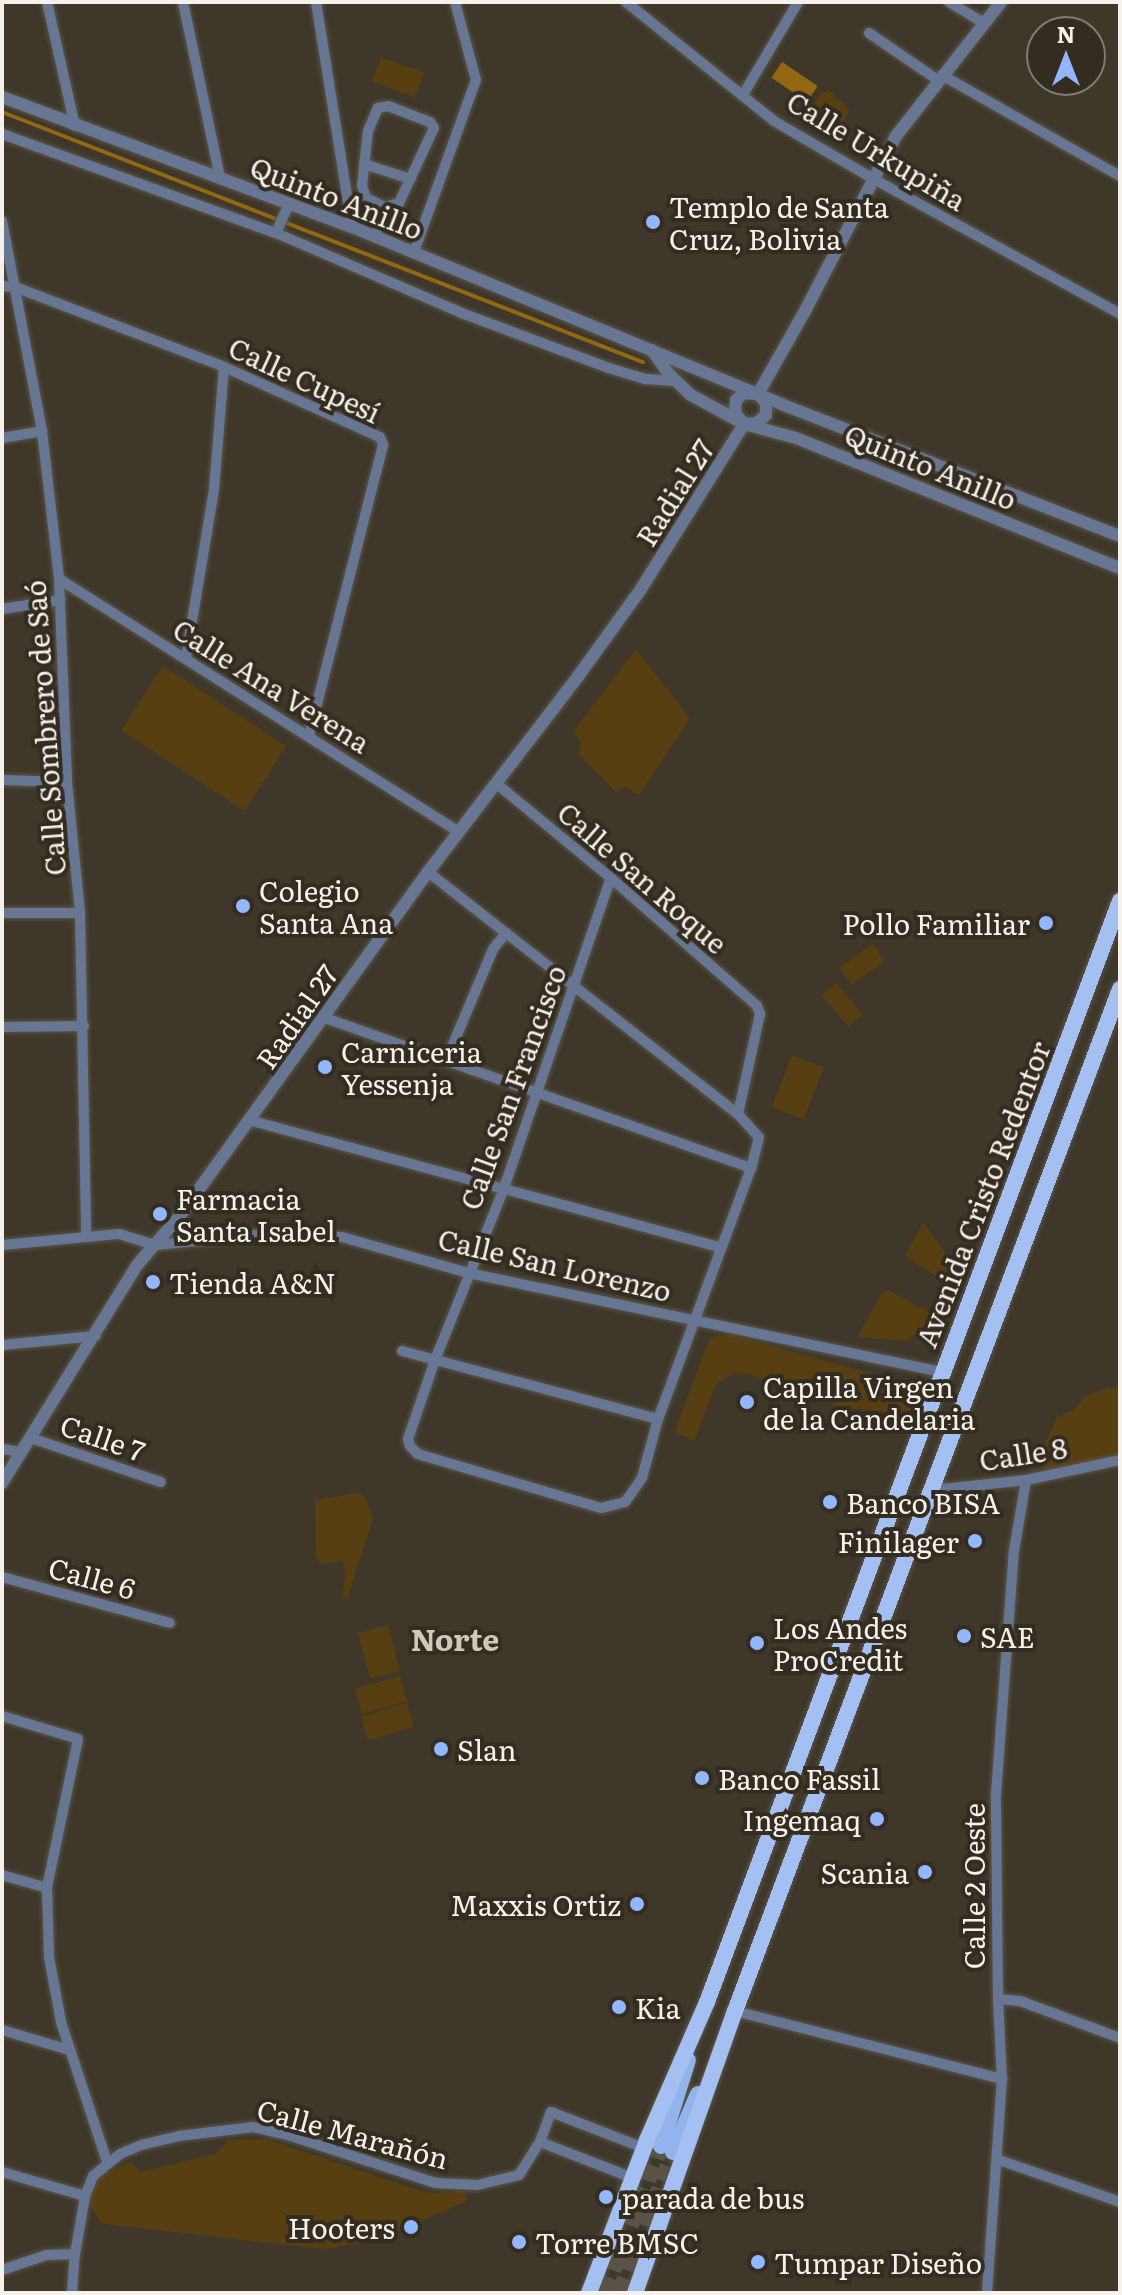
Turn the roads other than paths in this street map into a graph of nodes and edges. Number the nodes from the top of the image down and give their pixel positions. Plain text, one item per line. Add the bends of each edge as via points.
1 (47, 2) edge
2 (183, 2) edge
3 (316, 2) edge
4 (455, 2) edge
5 (626, 2) edge
6 (798, 2) edge
7 (949, 2) edge
8 (1001, 2) edge
9 (984, 23) junction
10 (869, 33) dead end
11 (940, 77) junction
12 (744, 93) junction
13 (4, 102) edge
14 (75, 126) junction
15 (2, 134) edge
16 (364, 164) junction
17 (1120, 176) edge
18 (220, 177) junction
19 (872, 178) junction
20 (411, 179) junction
21 (385, 207) junction
22 (287, 208) junction
23 (2, 221) edge
24 (352, 227) junction
25 (277, 231) junction
26 (375, 236) junction
27 (414, 252) junction
28 (7, 267) edge
29 (2, 286) edge
30 (15, 287) junction
31 (1120, 314) edge
32 (652, 350) junction
33 (224, 367) junction
34 (677, 381) junction
35 (758, 394) junction
36 (744, 424) junction
37 (42, 431) junction
38 (2, 438) edge
39 (1120, 536) edge
40 (1120, 568) edge
41 (59, 579) junction
42 (60, 600) junction
43 (2, 609) edge
44 (186, 657) junction
45 (309, 736) junction
46 (2, 780) edge
47 (67, 782) junction
48 (497, 784) junction
49 (459, 832) junction
50 (428, 872) junction
51 (611, 878) junction
52 (1120, 901) edge
53 (2, 913) edge
54 (80, 913) junction
55 (506, 933) junction
56 (574, 986) junction
57 (1120, 989) edge
58 (325, 1018) junction
59 (84, 1026) junction
60 (2, 1027) edge
61 (446, 1061) junction
62 (538, 1093) junction
63 (738, 1114) junction
64 (252, 1121) junction
65 (751, 1168) junction
66 (504, 1188) junction
67 (86, 1237) junction
68 (2, 1245) edge
69 (156, 1245) junction
70 (719, 1247) junction
71 (468, 1273) junction
72 (693, 1321) junction
73 (96, 1336) junction
74 (2, 1345) edge
75 (402, 1351) dead end
76 (435, 1360) junction
77 (941, 1372) junction
78 (658, 1419) junction
79 (31, 1438) junction
80 (2, 1449) edge
81 (22, 1452) junction
82 (1120, 1460) edge
83 (1026, 1480) junction
84 (161, 1482) dead end
85 (2, 1483) edge
86 (933, 1490) junction
87 (2, 1577) edge
88 (170, 1623) dead end
89 (2, 1716) edge
90 (2, 1875) edge
91 (47, 1888) junction
92 (998, 1999) junction
93 (735, 2011) junction
94 (2, 2030) edge
95 (1120, 2038) edge
96 (69, 2050) junction
97 (1002, 2079) junction
98 (540, 2142) junction
99 (659, 2149) junction
100 (999, 2160) junction
101 (107, 2162) junction
102 (2, 2172) edge
103 (633, 2178) junction
104 (85, 2196) junction
105 (1120, 2202) edge
106 (75, 2254) junction
107 (2, 2270) edge
108 (72, 2293) edge
109 (589, 2293) edge
110 (635, 2293) edge
111 (987, 2293) edge

1 - 14 street
2 - 18 street
3 - 24 street
4 - 27 street via 476,80
5 - 12 street, Calle Urkupiña
6 - 12 street
7 - 9 street
8 - 9 street
9 - 11 street
10 - 11 street
11 - 17 street
11 - 19 street
12 - 19 street, Calle Urkupiña via 774,121
13 - 14 street, Quinto Anillo
14 - 18 street, Quinto Anillo
15 - 25 street
16 - 20 street
16 - 20 street via 371,123 378,108 388,106 434,125
16 - 21 street via 363,194
18 - 22 street, Quinto Anillo
19 - 31 street, Calle Urkupiña
19 - 35 street
20 - 21 street via 399,203
21 - 26 street
22 - 24 street, Quinto Anillo
22 - 25 street
23 - 28 street, Calle Sombrero de Saó
24 - 26 street, Quinto Anillo
25 - 34 street via 459,312 609,368
26 - 27 street, Quinto Anillo
27 - 32 street, Quinto Anillo
28 - 30 street, Calle Sombrero de Saó
29 - 30 street, Calle Cupesí
30 - 33 street, Calle Cupesí
30 - 37 street, Calle Sombrero de Saó
32 - 34 street, Quinto Anillo
32 - 35 street, Quinto Anillo
33 - 44 street via 214,489
33 - 45 street, Calle Cupesí via 374,433 383,445
34 - 36 street, Quinto Anillo via 691,395
35 - 36 street, Radial 27 via 766,403 766,415
35 - 36 street via 744,393 736,400 735,414
35 - 39 street, Quinto Anillo
36 - 40 street, Quinto Anillo via 796,438
36 - 48 street, Radial 27 via 641,589
37 - 38 street
37 - 41 street, Calle Sombrero de Saó
41 - 42 street, Calle Sombrero de Saó
41 - 44 street, Calle Ana Verena
42 - 43 street
42 - 47 street, Calle Sombrero de Saó
44 - 45 street, Calle Ana Verena
45 - 49 street, Calle Ana Verena
46 - 47 street
47 - 54 street, Calle Sombrero de Saó
48 - 49 street, Radial 27
48 - 51 street, Calle San Roque
49 - 50 street, Radial 27
50 - 55 street
50 - 58 street, Radial 27
51 - 56 street, Calle San Francisco
51 - 63 street, Calle San Roque via 757,1006 760,1022
52 - 77 highway, Avenida Cristo Redentor
53 - 54 street
54 - 59 street, Calle Sombrero de Saó
55 - 56 street
55 - 61 street via 493,949
56 - 62 street, Calle San Francisco
56 - 63 street
57 - 86 highway, Avenida Cristo Redentor
58 - 61 street
58 - 64 street, Radial 27
59 - 60 street
59 - 67 street, Calle Sombrero de Saó
61 - 62 street
62 - 65 street
62 - 66 street, Calle San Francisco
63 - 65 street via 759,1137
64 - 66 street
64 - 69 street, Radial 27
65 - 70 street
66 - 70 street
66 - 71 street, Calle San Francisco
67 - 68 street
67 - 69 street via 119,1234
69 - 71 street, Calle San Lorenzo via 309,1233 386,1247
69 - 73 street, Radial 27 via 137,1265
70 - 72 street
71 - 72 street, Calle San Lorenzo
71 - 76 street, Calle San Francisco
72 - 77 street, Calle San Lorenzo
72 - 78 street
73 - 74 street
73 - 79 street, Radial 27
75 - 76 street
76 - 78 street
76 - 78 street, Calle San Francisco via 410,1433 410,1446 418,1454 601,1508 625,1502 635,1491
77 - 99 highway, Avenida Cristo Redentor via 707,2002
79 - 81 street, Radial 27
79 - 84 street, Calle 7
80 - 81 street
81 - 85 street, Radial 27
82 - 83 street, Calle 8
83 - 86 street, Calle 8
83 - 92 street, Calle 2 Oeste via 1014,1551 996,1794
86 - 93 highway, Avenida Cristo Redentor
87 - 88 street, Calle 6
89 - 91 street via 78,1739
90 - 91 street
91 - 96 street via 53,1992
92 - 95 street via 1020,2001
92 - 97 street, Calle 2 Oeste
93 - 97 street
93 - 99 main road, Avenida Cristo Redentor
93 - 110 highway, Avenida Cristo Redentor
94 - 96 street
96 - 101 street
97 - 100 street, Calle 2 Oeste
98 - 99 street, Calle Marañón via 551,2112
98 - 101 street, Calle Marañón via 519,2175 477,2185 436,2183 253,2127 141,2145
98 - 103 street
99 - 103 highway, Avenida Cristo Redentor
100 - 105 street
100 - 111 street, Calle 2 Oeste
101 - 104 street via 93,2176
102 - 104 street
103 - 109 highway, Avenida Cristo Redentor
104 - 106 street
106 - 107 street via 46,2255
106 - 108 street

